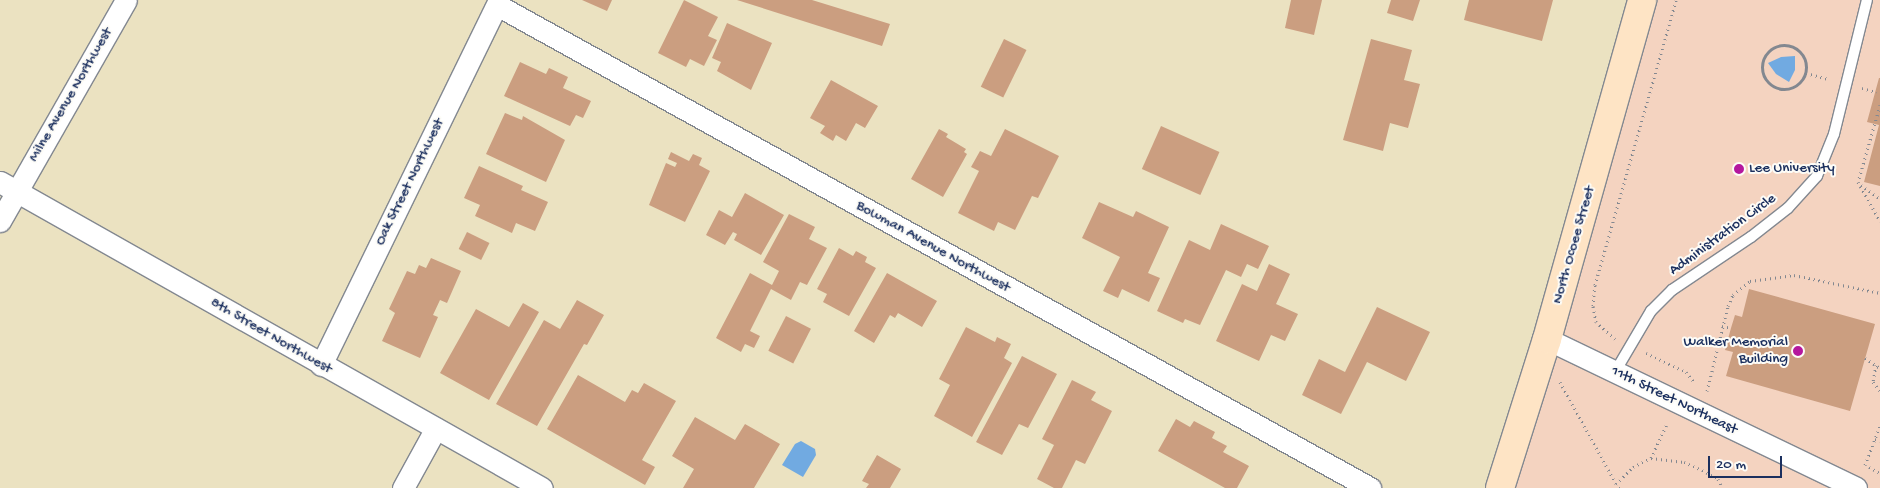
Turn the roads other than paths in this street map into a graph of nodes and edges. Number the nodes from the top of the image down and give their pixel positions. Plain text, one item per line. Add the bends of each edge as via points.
1 (126, 0) edge
2 (1642, 0) edge
3 (1867, 0) edge
4 (498, 2) edge
5 (8, 186) edge
6 (0, 221) edge
7 (1547, 339) junction
8 (321, 365) junction
9 (1615, 372) junction
10 (436, 428) junction
11 (403, 488) edge
12 (542, 488) edge
13 (1370, 488) edge
14 (1500, 488) edge
15 (1856, 488) edge

1 - 5 street, Milne Avenue Northwest
2 - 7 main road, North Ocoee Street
3 - 9 lane, Administration Circle via 1834,134 1817,176 1788,208 1672,290 1651,311
4 - 8 street, Oak Street Northwest
4 - 13 street, Bowman Avenue Northwest
5 - 6 street, Milne Avenue Northwest
5 - 8 street, 8th Street Northwest
7 - 9 street, 11th Street Northeast
7 - 14 main road, North Ocoee Street
8 - 10 street, 8th Street Northwest
9 - 15 street, 11th Street Northeast
10 - 11 street
10 - 12 street, 8th Street Northwest

